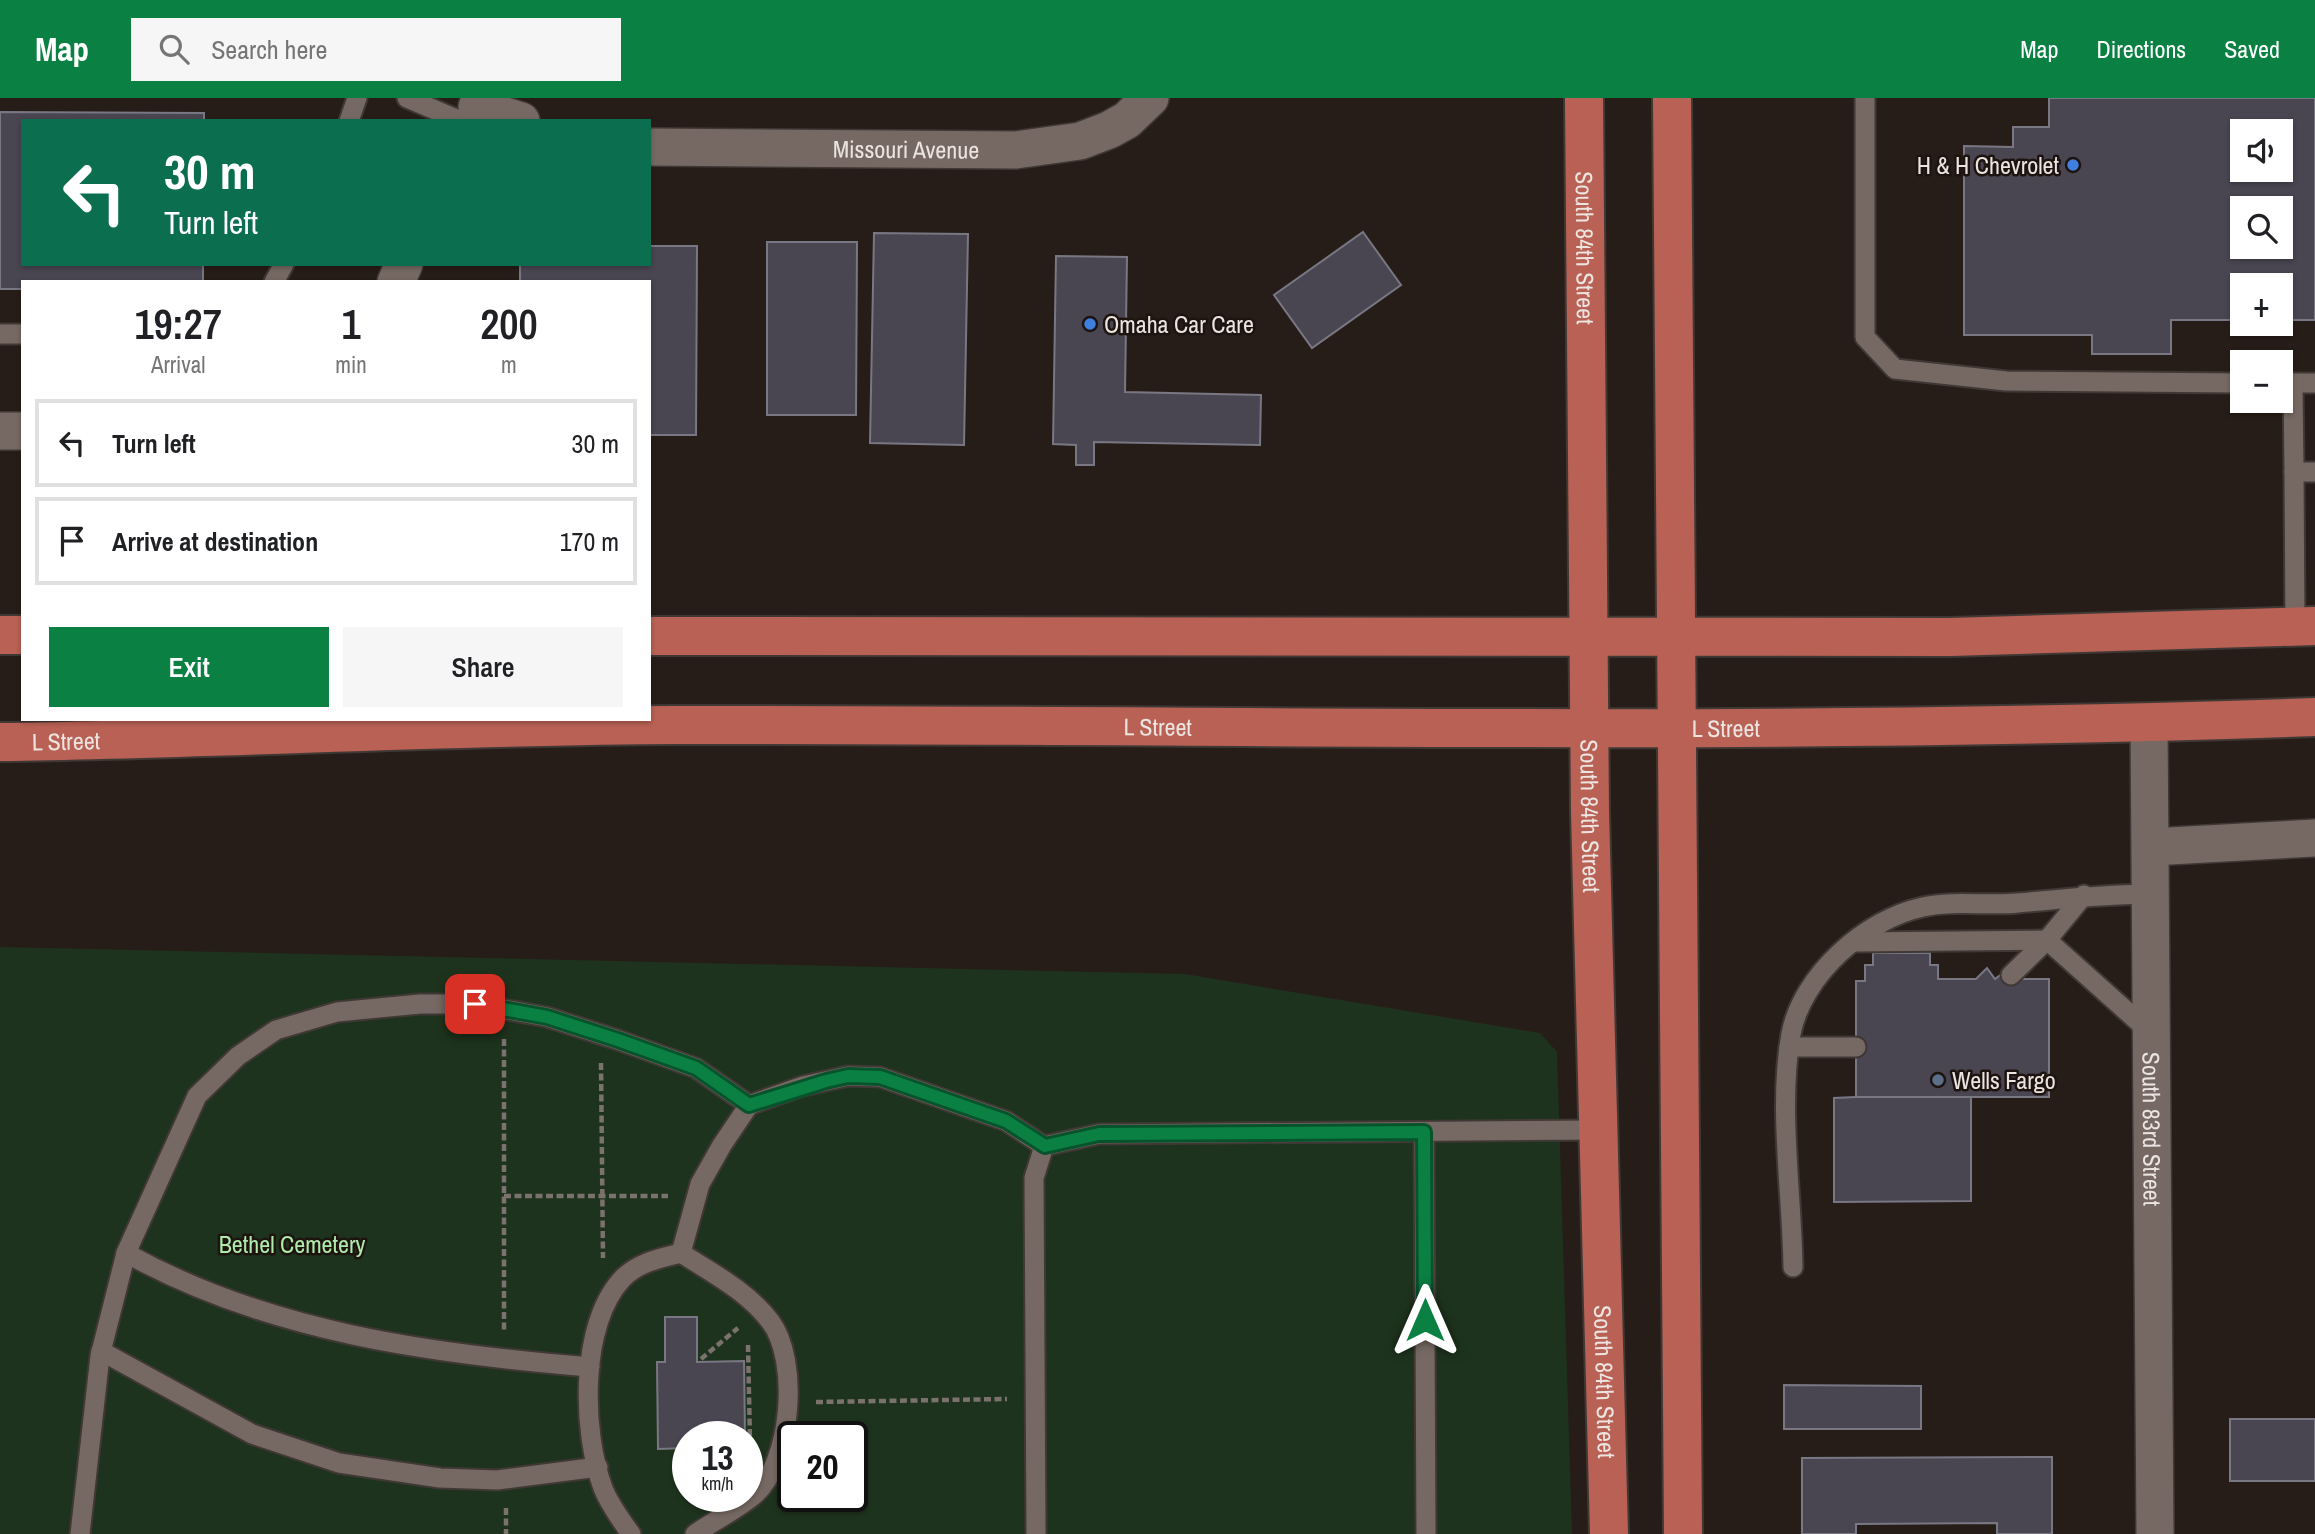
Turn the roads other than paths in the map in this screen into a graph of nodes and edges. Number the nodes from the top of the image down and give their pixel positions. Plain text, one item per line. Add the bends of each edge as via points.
1 (357, 98) edge
2 (407, 98) edge
3 (1150, 98) edge
4 (1584, 98) edge
5 (1672, 98) edge
6 (1865, 98) edge
7 (472, 112) edge
8 (350, 119) edge
9 (510, 119) edge
10 (651, 147) edge
11 (0, 334) edge
12 (21, 334) edge
13 (2230, 383) edge
14 (2293, 383) edge
15 (2315, 383) edge
16 (2289, 413) edge
17 (0, 431) edge
18 (21, 431) edge
19 (2294, 472) junction
20 (2315, 472) edge
21 (2305, 627) edge
22 (0, 635) edge
23 (21, 635) edge
24 (651, 636) edge
25 (1588, 638) junction
26 (1678, 638) junction
27 (2315, 718) edge
28 (2149, 723) junction
29 (1589, 728) junction
30 (1678, 728) junction
31 (0, 743) edge
32 (2315, 838) edge
33 (2151, 847) junction
34 (2151, 894) junction
35 (2084, 895) junction
36 (2047, 940) junction
37 (1855, 942) junction
38 (2011, 975) dead end
39 (2151, 1033) junction
40 (1790, 1047) junction
41 (1856, 1047) dead end
42 (749, 1105) junction
43 (1598, 1130) junction
44 (1424, 1132) junction
45 (1045, 1146) junction
46 (126, 1253) junction
47 (681, 1253) junction
48 (1793, 1268) dead end
49 (101, 1351) junction
50 (590, 1367) junction
51 (598, 1466) junction
52 (80, 1534) edge
53 (631, 1534) edge
54 (695, 1534) edge
55 (1035, 1534) edge
56 (1426, 1534) edge
57 (1609, 1534) edge
58 (1683, 1534) edge
59 (2155, 1534) edge

1 - 8 lane
2 - 7 lane
3 - 10 street, Missouri Avenue via 1109,130 1080,141 1016,150
4 - 25 main road, South 84th Street
5 - 26 main road
6 - 13 lane via 1865,337 1895,369 2006,381
7 - 9 street
11 - 12 lane
14 - 15 lane
16 - 19 lane
17 - 18 street
19 - 20 lane
19 - 21 lane
21 - 26 main road via 2085,635
22 - 23 main road
24 - 25 main road
25 - 26 main road
25 - 29 main road, South 84th Street
26 - 30 main road
27 - 28 main road, L Street
28 - 30 main road, L Street
28 - 33 street, South 83rd Street
29 - 30 main road, L Street
29 - 31 main road, L Street via 666,725
29 - 43 main road, South 84th Street
30 - 58 main road
32 - 33 street
33 - 34 street, South 83rd Street
34 - 35 lane
34 - 39 street, South 83rd Street
35 - 36 lane
35 - 37 lane via 1925,906 1883,922
36 - 37 lane
36 - 38 lane
36 - 39 lane
37 - 40 lane via 1807,993 1797,1013
39 - 59 street, South 83rd Street
40 - 41 lane
40 - 48 lane via 1786,1114
42 - 45 lane via 837,1078 880,1077 1006,1121
42 - 46 lane via 696,1068 547,1017 475,1004 337,1012 276,1030 238,1056 197,1096
42 - 47 lane via 722,1144 697,1196
43 - 44 lane
43 - 57 main road, South 84th Street
44 - 45 lane via 1099,1134
44 - 56 lane
45 - 55 lane via 1034,1178
46 - 49 lane
46 - 50 lane via 272,1315 340,1333 505,1360
47 - 50 lane via 649,1261 623,1278 604,1311
47 - 54 lane via 735,1287 772,1323 782,1351 787,1402 779,1457 755,1495
49 - 51 lane via 252,1434 339,1463 440,1478 497,1480
49 - 52 lane
50 - 51 lane via 588,1412
51 - 53 lane via 603,1489

